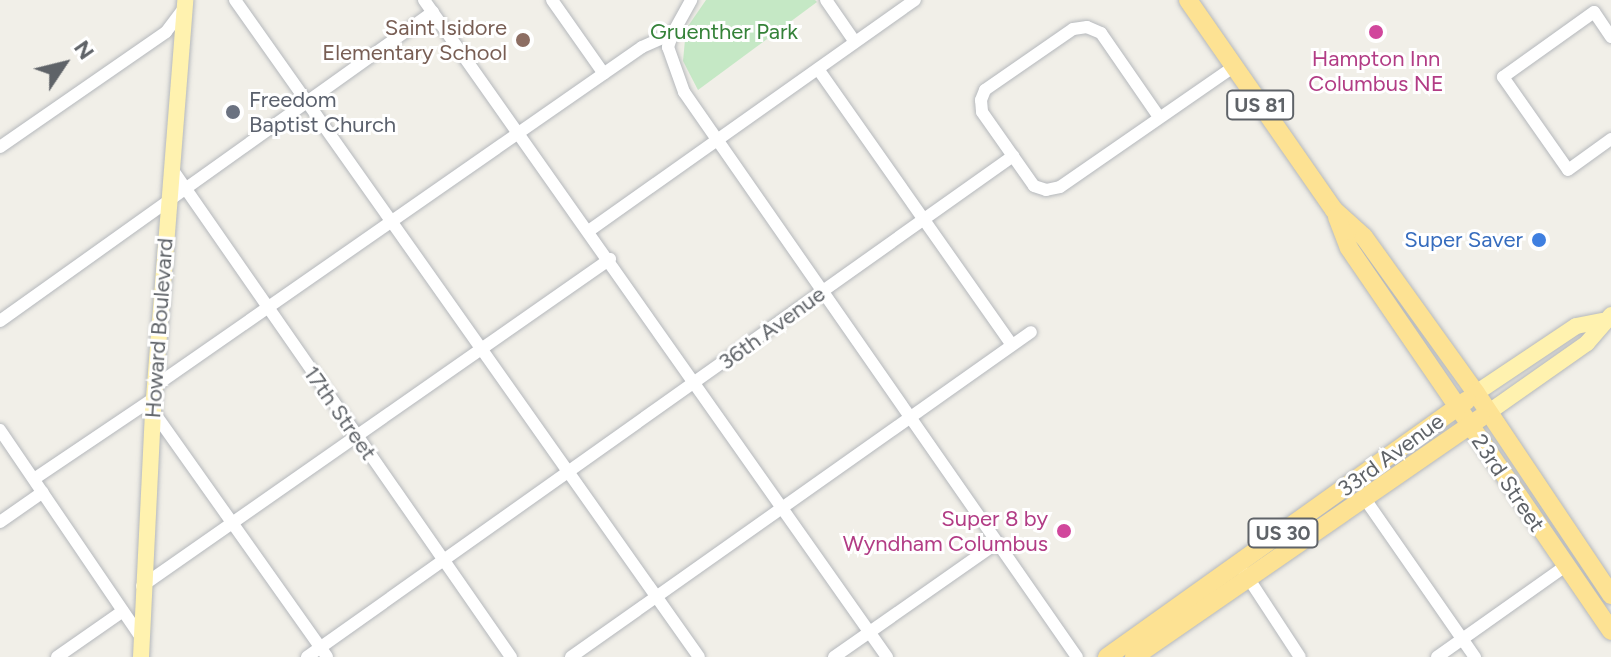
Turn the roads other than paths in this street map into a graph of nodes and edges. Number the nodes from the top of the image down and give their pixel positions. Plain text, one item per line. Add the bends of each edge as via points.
1 (235, 0) edge
2 (424, 0) edge
3 (552, 0) edge
4 (826, 0) edge
5 (915, 0) edge
6 (1188, 0) edge
7 (690, 1) edge
8 (187, 3) edge
9 (433, 12) junction
10 (673, 33) junction
11 (1611, 37) edge
12 (855, 42) junction
13 (1233, 67) junction
14 (818, 69) junction
15 (604, 74) junction
16 (307, 103) junction
17 (1159, 117) junction
18 (518, 134) junction
19 (1611, 139) edge
20 (717, 140) junction
21 (0, 147) edge
22 (1013, 156) junction
23 (172, 169) junction
24 (186, 189) junction
25 (168, 201) junction
26 (1334, 210) junction
27 (923, 221) junction
28 (392, 224) junction
29 (590, 230) junction
30 (610, 259) junction
31 (824, 291) junction
32 (269, 311) junction
33 (1607, 318) edge
34 (0, 321) edge
35 (1031, 332) dead end
36 (1012, 345) junction
37 (480, 348) junction
38 (695, 383) junction
39 (1476, 393) junction
40 (154, 398) junction
41 (1457, 407) junction
42 (1489, 412) junction
43 (912, 416) junction
44 (1470, 426) junction
45 (0, 430) edge
46 (356, 437) junction
47 (567, 472) junction
48 (34, 479) junction
49 (43, 492) junction
50 (1365, 499) junction
51 (782, 509) junction
52 (0, 522) edge
53 (234, 524) junction
54 (998, 542) junction
55 (442, 560) junction
56 (1564, 567) junction
57 (1243, 571) junction
58 (142, 586) junction
59 (1611, 595) edge
60 (657, 598) junction
61 (123, 611) junction
62 (1611, 631) edge
63 (870, 632) junction
64 (1463, 639) junction
65 (142, 649) edge
66 (324, 652) edge
67 (57, 657) edge
68 (307, 657) edge
69 (511, 657) edge
70 (571, 657) edge
71 (699, 657) edge
72 (834, 657) edge
73 (887, 657) edge
74 (1077, 657) edge
75 (1107, 657) edge
76 (1134, 657) edge
77 (1300, 657) edge
78 (1437, 657) edge
79 (1475, 657) edge

1 - 16 street
2 - 9 street
3 - 15 street
4 - 12 street
5 - 12 street
6 - 13 highway, 23rd Street / US 81
7 - 10 street
8 - 21 street via 166,32
8 - 23 main road, Howard Boulevard
9 - 16 street
9 - 18 street
10 - 15 street
10 - 20 street via 668,47 684,92
11 - 19 street via 1594,12 1503,77 1568,170
12 - 14 street
13 - 17 street
13 - 26 highway, 23rd Street / US 81
14 - 20 street
14 - 27 street
15 - 18 street
16 - 24 street
16 - 28 street
17 - 22 street via 1060,187 1034,186
17 - 22 street via 1101,33 1073,29 985,90 982,112
18 - 28 street
18 - 29 street
20 - 29 street
20 - 31 street
22 - 27 street, 36th Avenue
23 - 24 street, 17th Street
23 - 25 main road, Howard Boulevard
24 - 25 street
24 - 32 street, 17th Street
25 - 34 street
25 - 40 main road, Howard Boulevard
26 - 39 highway, 23rd Street / US 81 via 1364,237
26 - 41 highway, 23rd Street / US 81 via 1349,248
27 - 31 street, 36th Avenue
27 - 36 street
28 - 32 street
28 - 37 street
29 - 30 street
30 - 37 street
30 - 38 street
31 - 38 street, 36th Avenue
31 - 43 street
32 - 40 street
32 - 46 street, 17th Street
33 - 39 main road, 33rd Avenue via 1576,326
33 - 42 main road, 33rd Avenue via 1587,343
35 - 36 street
36 - 43 street
37 - 46 street
37 - 47 street
38 - 47 street, 36th Avenue
38 - 51 street
39 - 41 highway, 33rd Avenue / US 30
39 - 42 highway, 23rd Street
40 - 48 street
40 - 53 street
40 - 58 main road, Howard Boulevard
41 - 44 highway, 23rd Street / US 81
41 - 57 highway, 33rd Avenue / US 30
42 - 44 highway, 33rd Avenue / US 30
42 - 59 highway, 23rd Street
43 - 51 street
43 - 54 street
44 - 50 highway, 33rd Avenue / US 30
44 - 56 highway, 23rd Street
45 - 48 street
46 - 53 street
46 - 55 street, 17th Street
47 - 55 street, 36th Avenue
47 - 60 street
48 - 49 street
49 - 52 street
49 - 61 street
50 - 57 highway, 33rd Avenue / US 30
50 - 64 street
51 - 60 street
51 - 63 street
53 - 58 street
53 - 66 street
54 - 63 street
54 - 74 street
55 - 66 street, 36th Avenue
55 - 69 street, 17th Street
56 - 62 highway, 23rd Street
56 - 64 street
57 - 75 highway, 33rd Avenue / US 30
57 - 76 highway, 33rd Avenue / US 30
57 - 77 street
58 - 65 main road, Howard Boulevard
60 - 70 street
60 - 71 street
61 - 65 street
61 - 67 street
63 - 72 street
63 - 73 street
64 - 78 street
64 - 79 street
66 - 68 street, 36th Avenue

